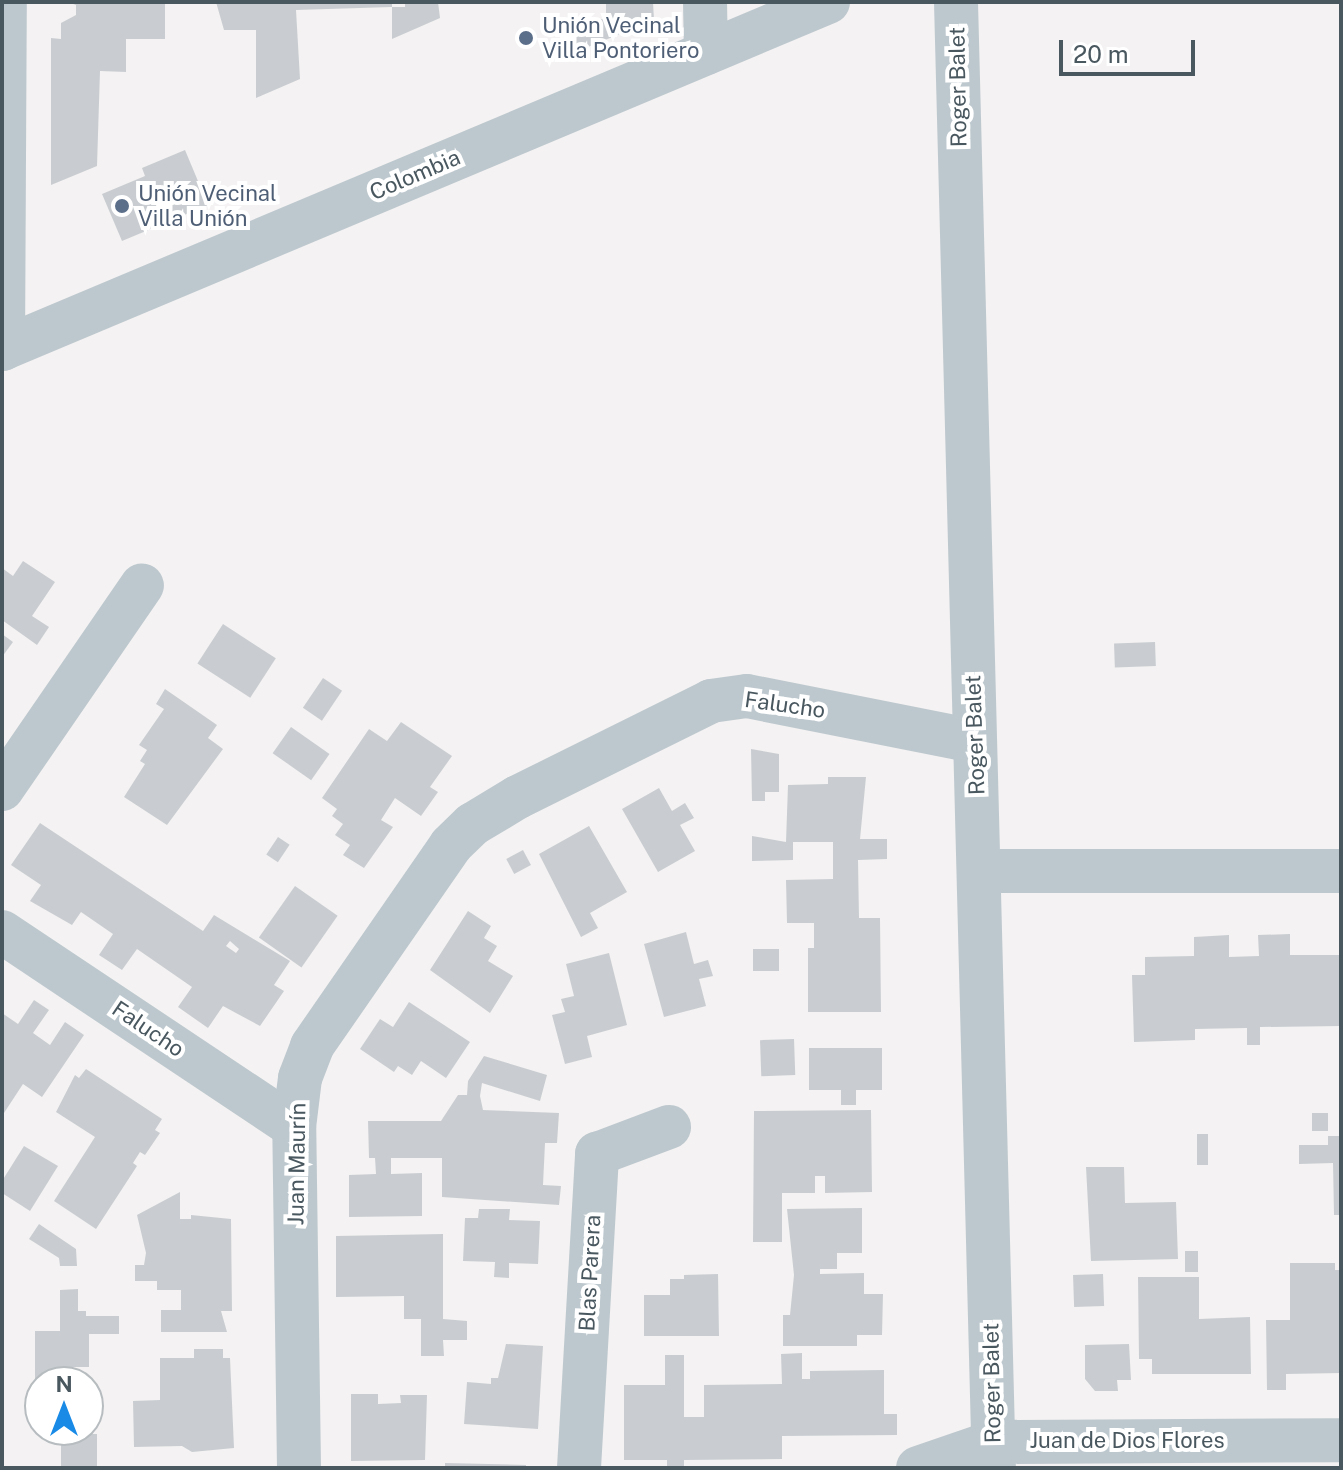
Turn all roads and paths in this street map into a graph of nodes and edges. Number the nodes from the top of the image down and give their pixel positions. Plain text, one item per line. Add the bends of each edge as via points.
1 (5, 2) edge
2 (705, 2) edge
3 (828, 2) edge
4 (956, 2) edge
5 (706, 53) junction
6 (2, 349) edge
7 (142, 585) dead end
8 (975, 741) junction
9 (2, 789) edge
10 (518, 797) joint
11 (979, 871) junction
12 (1341, 871) edge
13 (2, 932) edge
14 (294, 1127) junction
15 (669, 1127) dead end
16 (1341, 1440) edge
17 (994, 1455) edge
18 (299, 1468) edge
19 (579, 1468) edge
20 (918, 1468) edge

1 - 6 street
2 - 5 street
3 - 5 street, Colombia
4 - 8 street, Roger Balet
5 - 6 street, Colombia
7 - 9 street
8 - 10 street, Falucho via 747,696 711,701
8 - 11 street, Roger Balet
10 - 14 street, Juan Maurín via 473,824 451,845 312,1046 298,1090
11 - 12 street
11 - 17 street, Roger Balet
13 - 14 street, Falucho
14 - 18 street, Juan Maurín
15 - 19 street, Blas Parera via 597,1154
16 - 17 street, Juan de Dios Flores
17 - 20 street, Juan de Dios Flores

